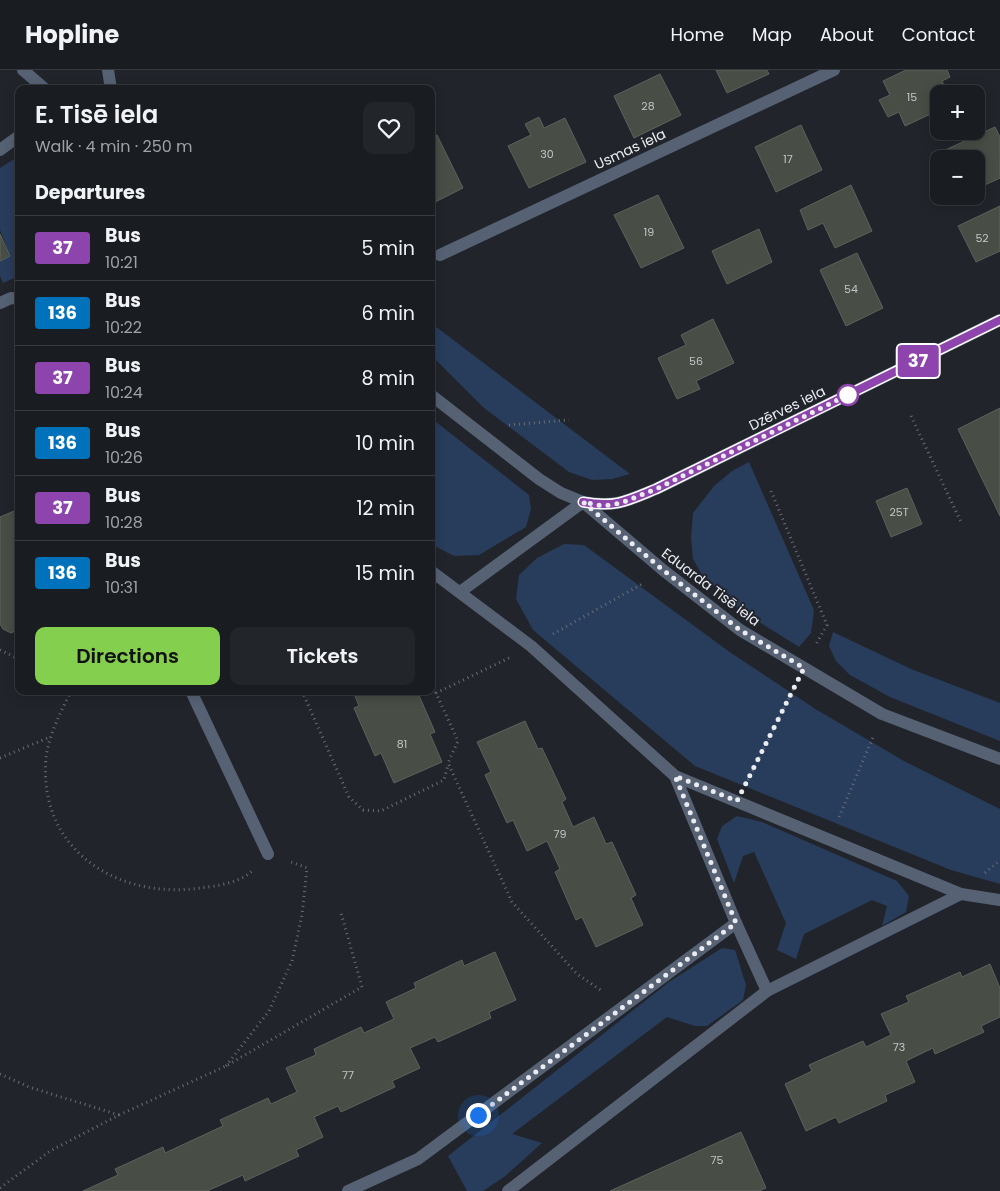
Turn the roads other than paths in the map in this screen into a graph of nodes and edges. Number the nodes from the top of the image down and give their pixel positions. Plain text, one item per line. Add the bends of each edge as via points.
1 (23, 70) edge
2 (108, 70) edge
3 (834, 70) edge
4 (40, 85) edge
5 (110, 85) edge
6 (15, 139) edge
7 (0, 150) edge
8 (440, 254) dead end
9 (15, 298) edge
10 (0, 303) edge
11 (1000, 320) edge
12 (435, 398) edge
13 (583, 502) junction
14 (435, 573) edge
15 (460, 592) junction
16 (193, 695) edge
17 (1000, 759) edge
18 (675, 776) junction
19 (268, 854) road end
20 (961, 894) junction
21 (1000, 900) edge
22 (736, 923) junction
23 (767, 991) junction
24 (348, 1191) edge
25 (508, 1191) edge

1 - 4 street
2 - 5 street
3 - 8 street, Usmas iela
6 - 7 street
9 - 10 street
11 - 13 street, Dzērves iela via 656,489 621,503 603,506
12 - 13 street, Eduarda Tisē iela via 539,479
13 - 15 street
13 - 17 street, Eduarda Tisē iela via 740,630 882,714
14 - 15 street
15 - 18 street via 531,646
16 - 19 street
18 - 20 street
18 - 22 street
20 - 21 street
20 - 23 street
22 - 23 street
22 - 24 street via 418,1160
23 - 25 street

